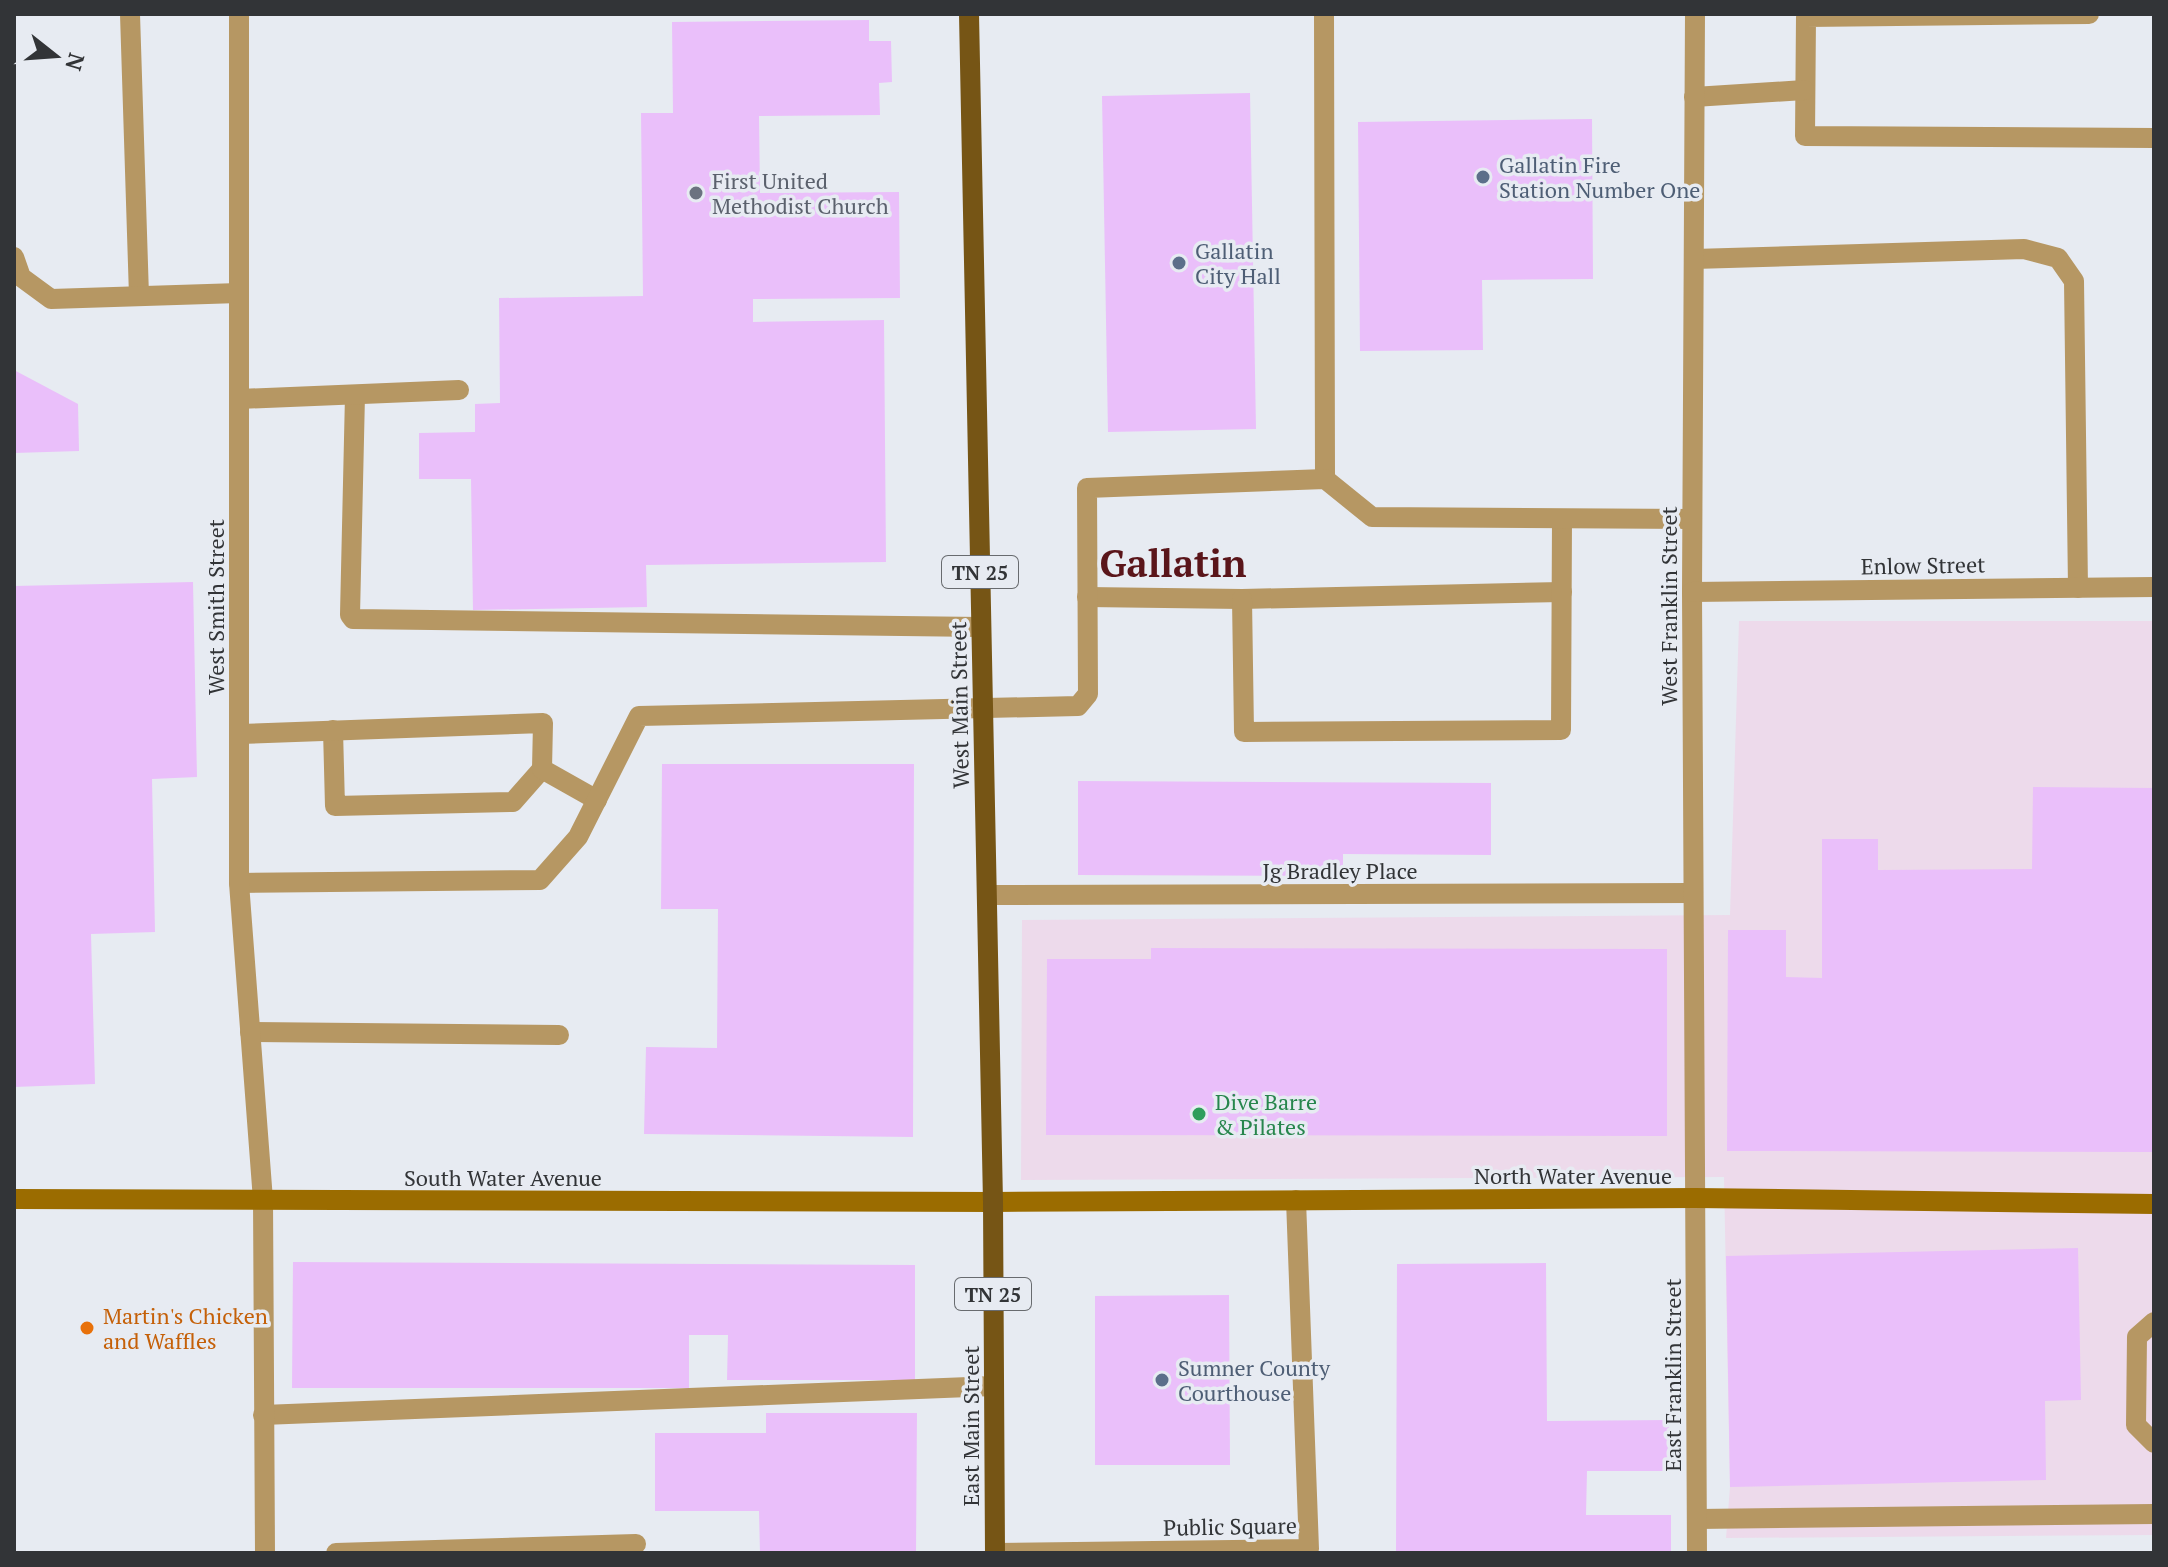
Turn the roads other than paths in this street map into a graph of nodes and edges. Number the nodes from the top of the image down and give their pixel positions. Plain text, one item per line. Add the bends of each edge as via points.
1 (130, 14) edge
2 (239, 14) edge
3 (969, 14) edge
4 (1324, 14) edge
5 (1695, 14) edge
6 (2089, 14) edge
7 (1804, 90) junction
8 (1694, 97) junction
9 (2154, 138) edge
10 (14, 257) edge
11 (1694, 259) junction
12 (239, 293) junction
13 (139, 296) junction
14 (459, 390) dead end
15 (355, 395) junction
16 (239, 399) junction
17 (1325, 479) junction
18 (1562, 519) junction
19 (1692, 519) junction
20 (2154, 587) edge
21 (2078, 588) junction
22 (1562, 592) junction
23 (1692, 592) junction
24 (1087, 597) junction
25 (1242, 599) junction
26 (981, 627) junction
27 (983, 707) junction
28 (333, 730) junction
29 (239, 734) junction
30 (542, 769) junction
31 (597, 800) junction
32 (239, 883) junction
33 (1693, 893) junction
34 (987, 895) junction
35 (250, 1032) junction
36 (559, 1035) dead end
37 (1695, 1198) junction
38 (14, 1199) edge
39 (263, 1200) junction
40 (1296, 1200) junction
41 (993, 1202) junction
42 (2154, 1204) edge
43 (2154, 1322) edge
44 (994, 1386) junction
45 (263, 1415) junction
46 (2154, 1443) edge
47 (2154, 1514) edge
48 (1697, 1519) junction
49 (636, 1544) dead end
50 (265, 1553) edge
51 (336, 1553) edge
52 (995, 1553) edge
53 (1697, 1553) edge

1 - 13 street
2 - 12 street, West Smith Street
3 - 26 main road, West Main Street / TN 25
4 - 17 street
5 - 8 street, West Franklin Street
6 - 7 street via 1806,17
7 - 8 street
7 - 9 street via 1805,136
8 - 11 street, West Franklin Street
10 - 13 street via 21,277 51,299
11 - 19 street, West Franklin Street
11 - 21 street via 2024,249 2058,258 2074,281
12 - 13 street
12 - 16 street, West Smith Street
14 - 15 street
15 - 16 street
15 - 26 street via 353,619
16 - 29 street, West Smith Street
17 - 18 street via 1372,517
17 - 24 street via 1087,488
18 - 19 street
18 - 22 street
19 - 23 street, West Franklin Street
20 - 21 street, Enlow Street
21 - 23 street, Enlow Street
22 - 25 street
22 - 25 street via 1561,730 1244,732
23 - 33 street, West Franklin Street
24 - 25 street
24 - 27 street via 1088,694 1078,706
26 - 27 main road, West Main Street / TN 25
27 - 31 street via 639,716
27 - 34 main road, West Main Street / TN 25
28 - 29 street
28 - 30 street via 543,723
28 - 30 street via 335,806 513,802
29 - 32 street, West Smith Street
30 - 31 street
31 - 32 street via 578,837 540,880
32 - 35 street, West Smith Street
33 - 34 street, Jg Bradley Place
33 - 37 street, West Franklin Street
34 - 41 main road, West Main Street / TN 25
35 - 36 street
35 - 39 street, West Smith Street
37 - 40 main road, North Water Avenue
37 - 42 main road, North Water Avenue
37 - 48 street, East Franklin Street
38 - 39 main road, South Water Avenue
39 - 41 main road, South Water Avenue
39 - 45 street, West Smith Street
40 - 41 main road, North Water Avenue
40 - 52 street, Public Square via 1309,1549
41 - 44 main road, East Main Street / TN 25
43 - 46 street via 2137,1337 2136,1425
44 - 45 street
44 - 52 main road, East Main Street / TN 25
45 - 50 street, West Smith Street
47 - 48 street
48 - 53 street, East Franklin Street
49 - 51 street

